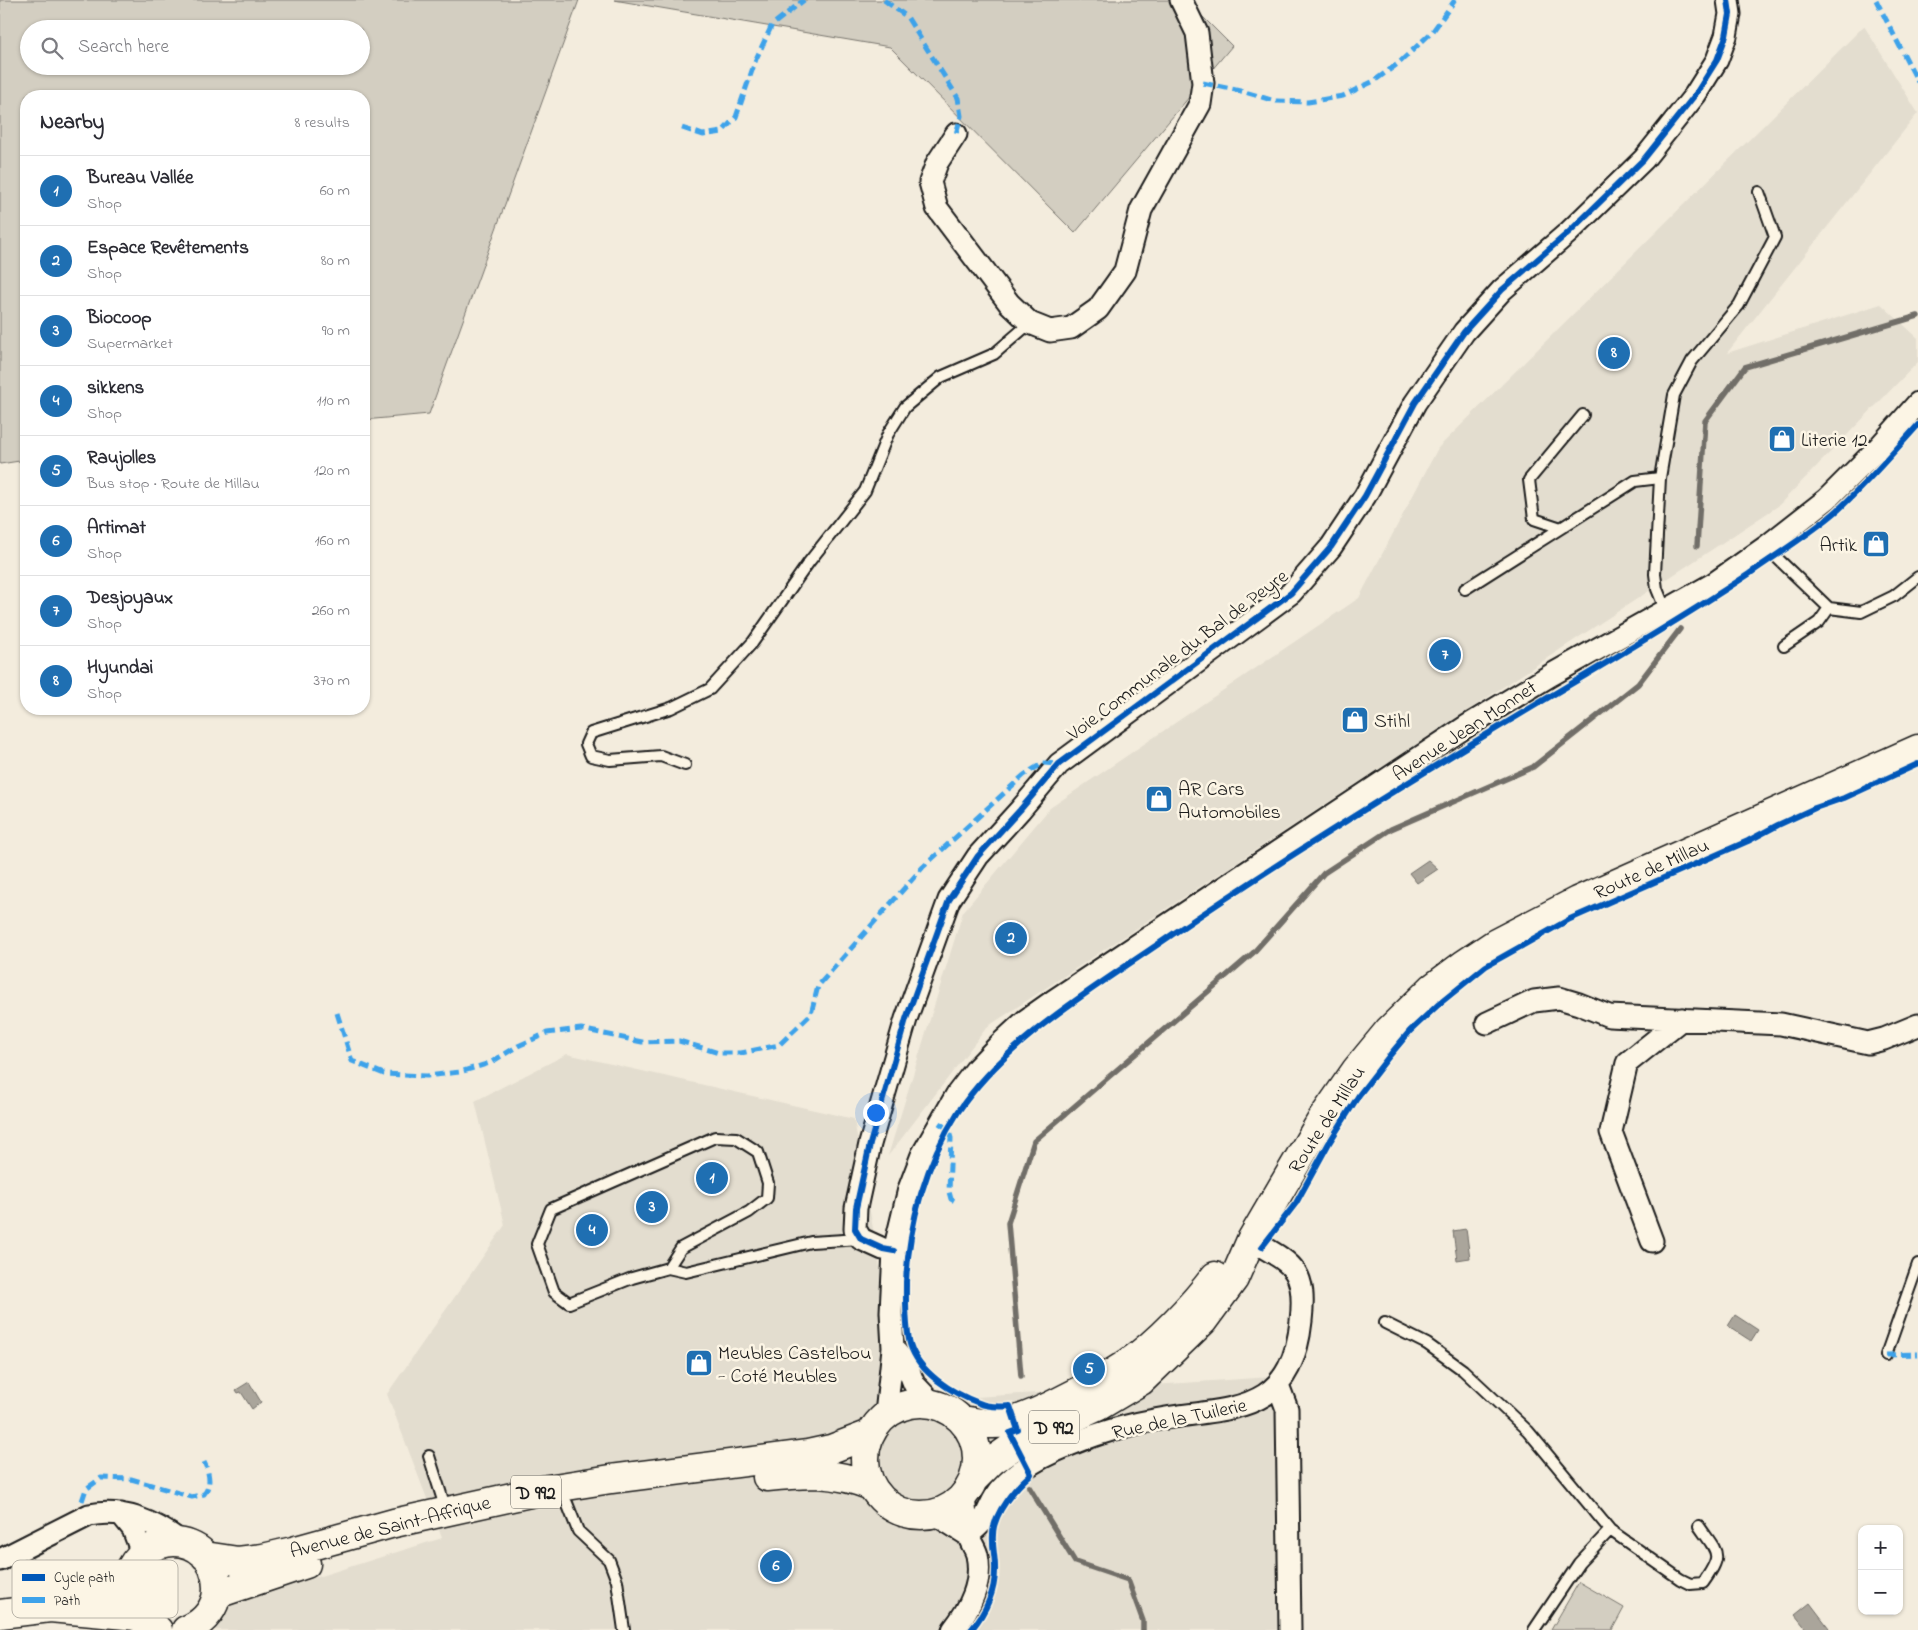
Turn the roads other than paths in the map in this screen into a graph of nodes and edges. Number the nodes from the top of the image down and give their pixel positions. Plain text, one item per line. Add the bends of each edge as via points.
1 (1181, 0) edge
2 (1728, 0) edge
3 (956, 134) dead end
4 (1759, 192) dead end
5 (1030, 323) junction
6 (1918, 403) edge
7 (1583, 415) dead end
8 (1660, 478) junction
9 (1561, 528) junction
10 (1767, 546) junction
11 (1918, 577) edge
12 (1465, 589) dead end
13 (1829, 608) junction
14 (1666, 611) junction
15 (1784, 646) dead end
16 (1918, 750) edge
17 (686, 765) dead end
18 (1682, 1019) junction
19 (1487, 1024) dead end
20 (1918, 1025) edge
21 (861, 1239) junction
22 (1251, 1240) junction
23 (1652, 1240) dead end
24 (894, 1251) junction
25 (1918, 1264) edge
26 (668, 1268) junction
27 (1384, 1323) dead end
28 (893, 1348) junction
29 (1886, 1355) dead end
30 (1278, 1385) junction
31 (933, 1404) junction
32 (962, 1420) junction
33 (878, 1424) junction
34 (430, 1456) dead end
35 (871, 1486) junction
36 (968, 1487) junction
37 (567, 1503) junction
38 (446, 1511) junction
39 (933, 1513) junction
40 (121, 1514) junction
41 (1699, 1526) dead end
42 (1610, 1530) junction
43 (968, 1535) junction
44 (194, 1550) junction
45 (0, 1560) edge
46 (135, 1560) edge
47 (140, 1560) edge
48 (217, 1594) junction
49 (106, 1618) edge
50 (151, 1626) edge
51 (201, 1626) edge
52 (624, 1630) edge
53 (953, 1630) edge
54 (1290, 1630) edge
55 (1534, 1630) edge

1 - 5 street via 1196,33 1203,84 1200,104 1142,210 1125,272 1098,309 1071,328 1050,331
2 - 21 street, Voie Communale du Bal de Peyre via 1730,14 1726,36 1717,60 1695,95 1644,159 1569,232 1502,290 1464,332 1415,403 1364,496 1331,547 1291,593 1059,764 978,856 948,900 906,1019 870,1144 858,1199 855,1229
3 - 5 street via 937,163 930,182 937,208 1009,303
4 - 8 lane via 1774,238 1738,305 1692,360 1674,395
5 - 17 lane via 994,354 941,377 905,407 888,434 865,492 809,562 753,642 710,689 671,708 591,733 586,744 591,756 610,760 661,756
6 - 10 street, Avenue Jean Monnet via 1854,473
7 - 9 lane via 1529,480 1534,519
8 - 9 lane via 1635,481
8 - 14 lane via 1655,574
9 - 12 lane
10 - 13 lane
10 - 14 street, Avenue Jean Monnet via 1713,584
11 - 13 lane via 1894,596 1861,612
13 - 15 lane via 1819,622
14 - 24 street, Avenue Jean Monnet via 1467,726 1026,1020 977,1068 939,1123 909,1189
16 - 22 main road, Route de Millau / D 992 via 1577,901 1463,964 1404,1014 1356,1070 1322,1119
18 - 19 street via 1609,1016 1559,998 1534,1001
18 - 20 street via 1781,1024 1868,1043
18 - 23 street via 1627,1063 1611,1132
21 - 24 street
21 - 26 lane via 811,1242 686,1272
22 - 30 street, Rue de la Tuilerie via 1284,1259 1302,1286 1300,1338 1293,1359
22 - 32 main road, Route de Millau / D 992 via 1221,1268 1168,1328 1128,1362 1041,1411 1003,1423
22 - 36 main road, Route de Millau / D 992 via 1234,1279 1203,1321 1141,1380 1099,1406 1015,1445 992,1461
24 - 28 street, Avenue Jean Monnet
25 - 29 lane
26 - 26 lane via 632,1278 569,1303 554,1292 537,1244 552,1209 715,1137 736,1138 758,1152 768,1182 766,1198 749,1212 681,1248
27 - 42 lane via 1427,1344 1463,1370 1528,1431
28 - 31 street via 907,1366 914,1384
28 - 33 street, Avenue Jean Monnet
30 - 43 street, Rue de la Tuilerie via 1261,1399 1238,1408 1152,1421 1074,1442 1027,1467 1000,1490 982,1522
30 - 54 street via 1288,1409
31 - 32 main road
31 - 33 main road via 904,1405
32 - 36 main road via 976,1448 976,1469
33 - 35 main road via 864,1455
33 - 38 main road, Avenue de Saint-Affrique / D 992 via 831,1450 611,1479
34 - 38 lane
35 - 37 main road, Avenue de Saint-Affrique / D 992 via 829,1474 801,1474 682,1486
35 - 39 main road via 884,1502 893,1507 912,1514
36 - 39 main road via 950,1506
36 - 43 street
37 - 48 main road, Avenue de Saint-Affrique / D 992 via 448,1526 322,1559
37 - 52 lane via 578,1532 609,1560 617,1581
38 - 44 main road, Avenue de Saint-Affrique / D 992 via 262,1558 238,1561
39 - 43 street
40 - 44 street via 130,1514 154,1524
40 - 45 street via 89,1515
40 - 46 street via 133,1529
41 - 42 lane via 1717,1552 1716,1565 1703,1583 1690,1584
42 - 55 lane via 1579,1563
43 - 53 street via 977,1552 975,1594
44 - 47 main road, Avenue de Saint-Affrique via 161,1544
44 - 48 main road via 215,1574
48 - 51 main road
49 - 50 main road

